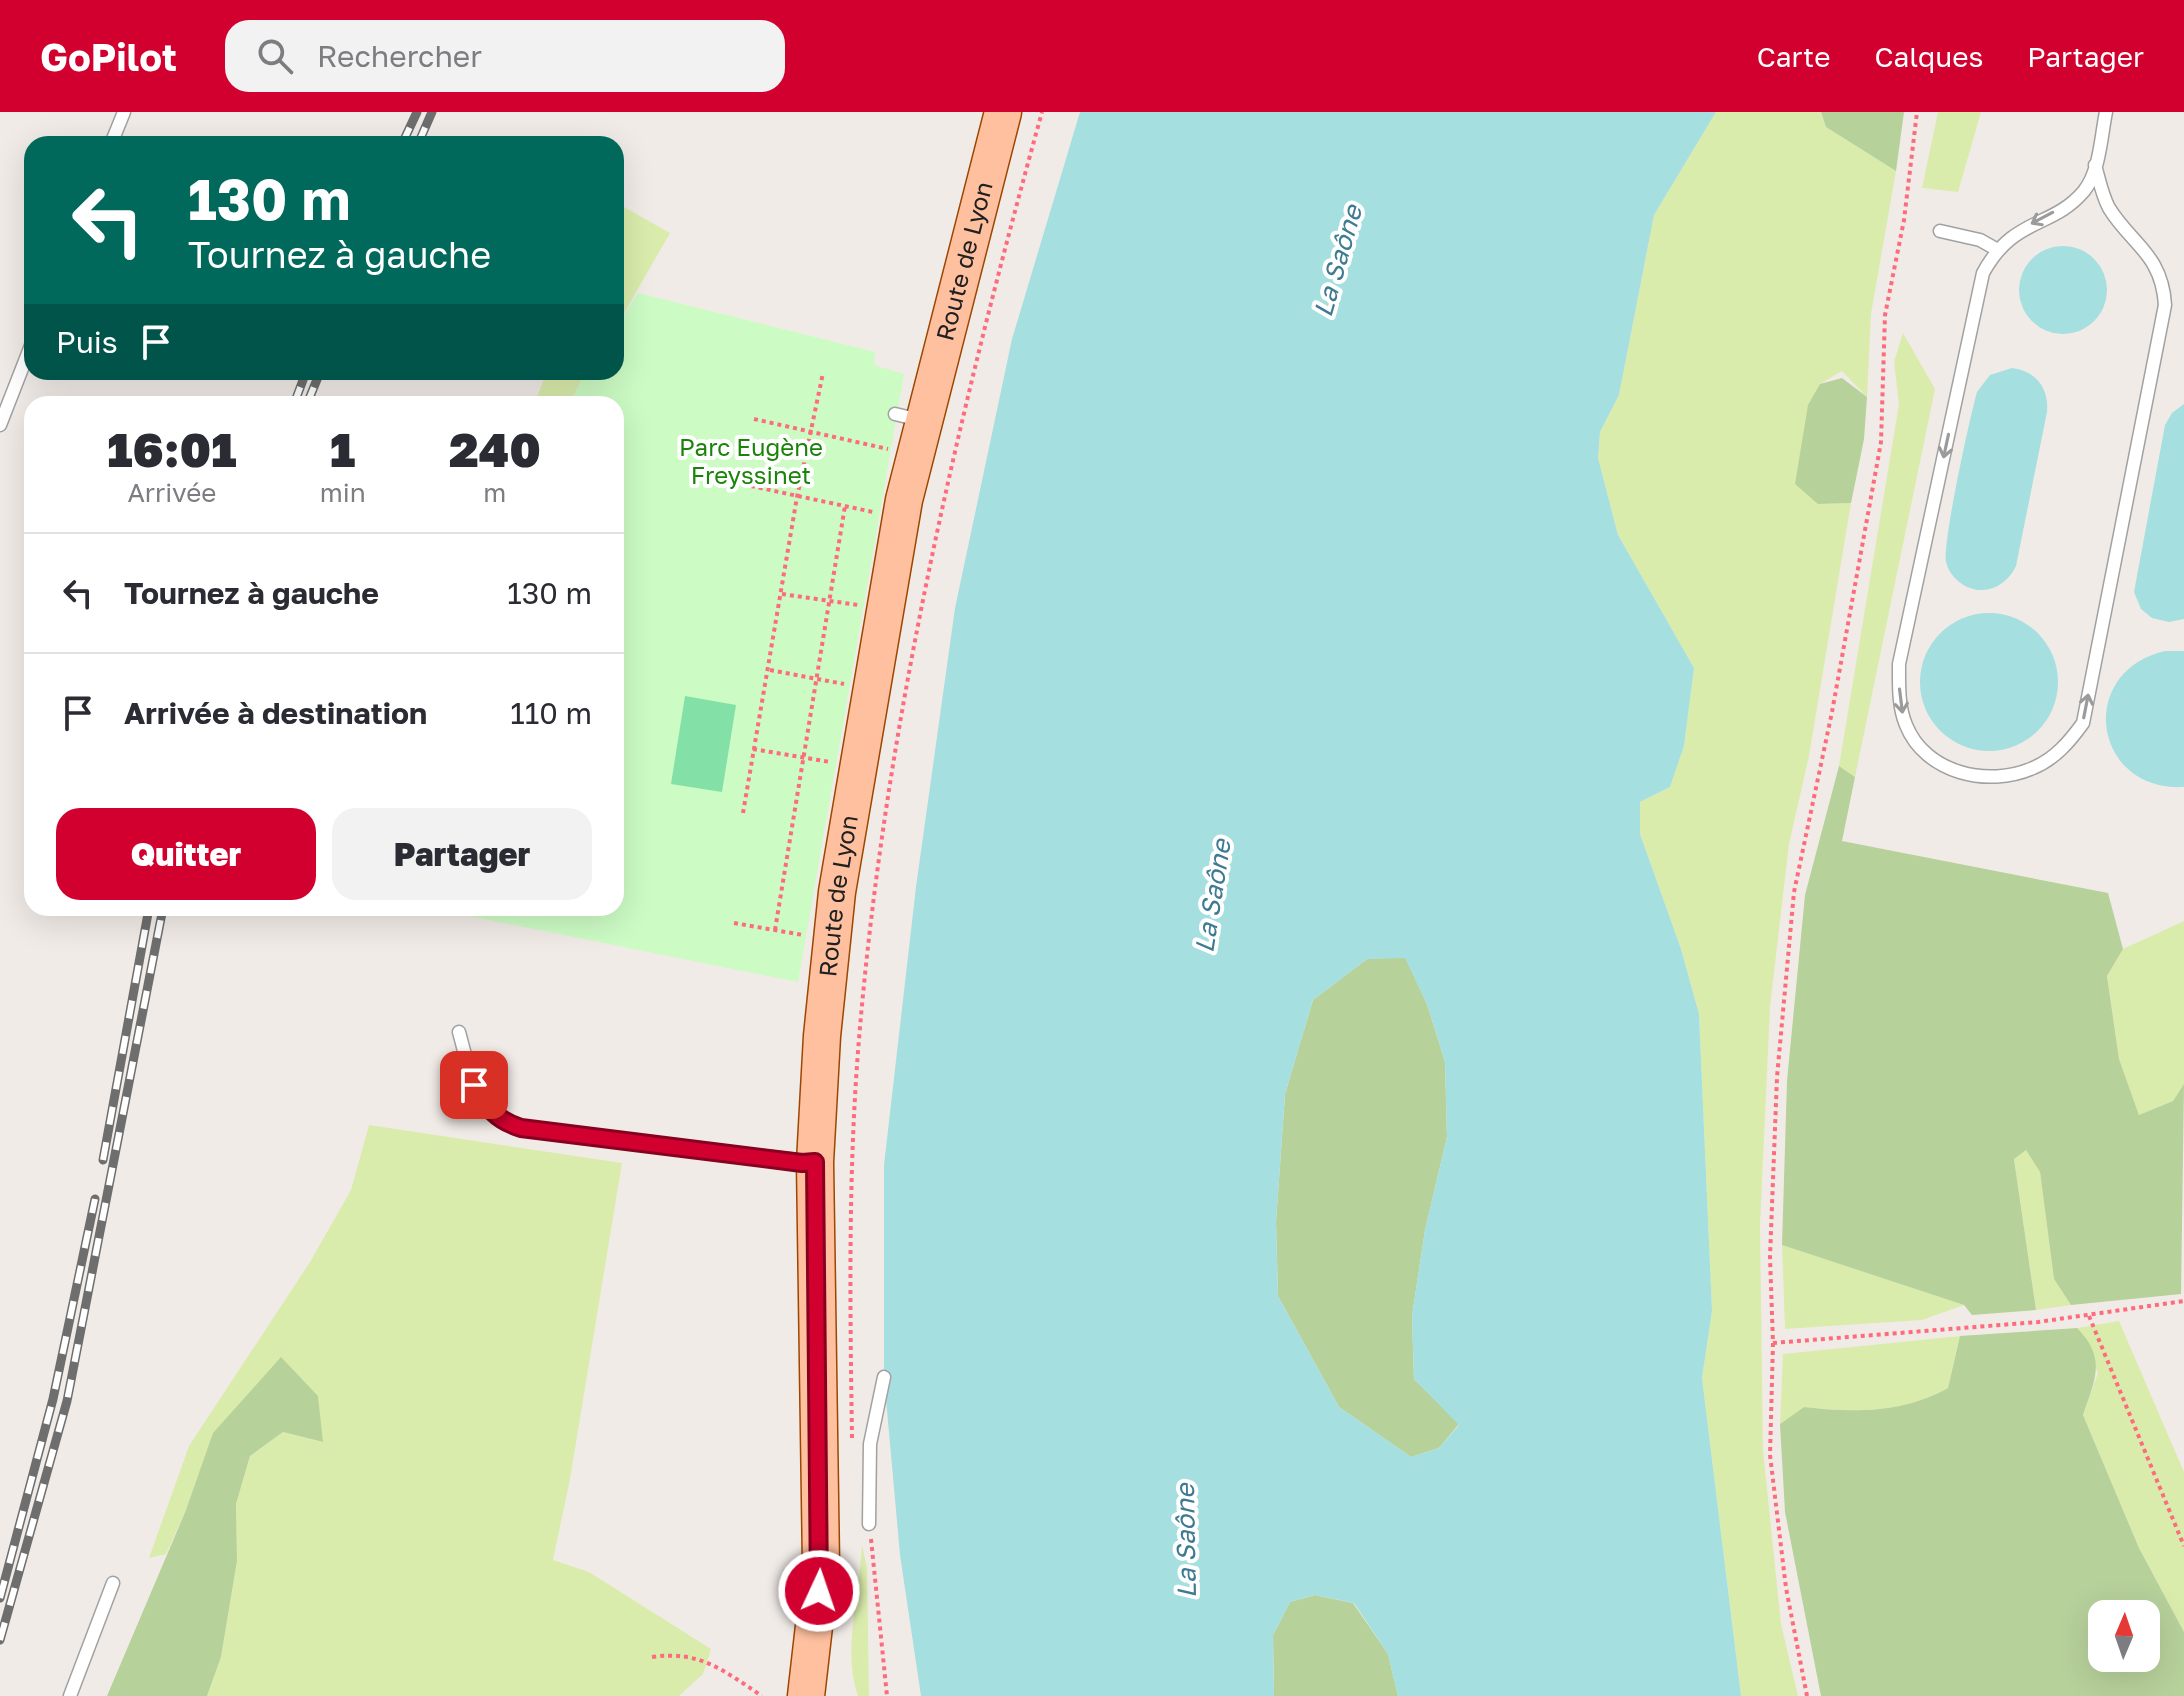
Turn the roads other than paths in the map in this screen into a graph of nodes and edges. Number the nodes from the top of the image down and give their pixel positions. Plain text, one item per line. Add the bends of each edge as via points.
1 (124, 112) edge
2 (1003, 112) edge
3 (2106, 112) edge
4 (114, 136) edge
5 (2095, 165) junction
6 (1940, 231) dead end
7 (1996, 249) junction
8 (24, 364) edge
9 (0, 425) edge
10 (459, 1032) dead end
11 (815, 1162) junction
12 (884, 1377) dead end
13 (869, 1524) road end
14 (113, 1583) dead end
15 (70, 1696) edge
16 (806, 1696) edge

1 - 4 lane
2 - 11 main road, Route de Lyon via 909,418 904,500 831,945
3 - 5 lane
5 -> 7 lane via 2084,190
7 -> 5 lane via 1983,273 1899,664 1906,727 1921,751 1956,772 2003,776 2052,757 2083,723 2165,305 2164,287 2143,245 2107,204
6 - 7 lane
8 - 9 lane
10 - 11 lane via 474,1085 487,1109 506,1124
11 - 16 main road, Route de Lyon via 821,1565
12 - 13 lane via 870,1444
14 - 15 lane

